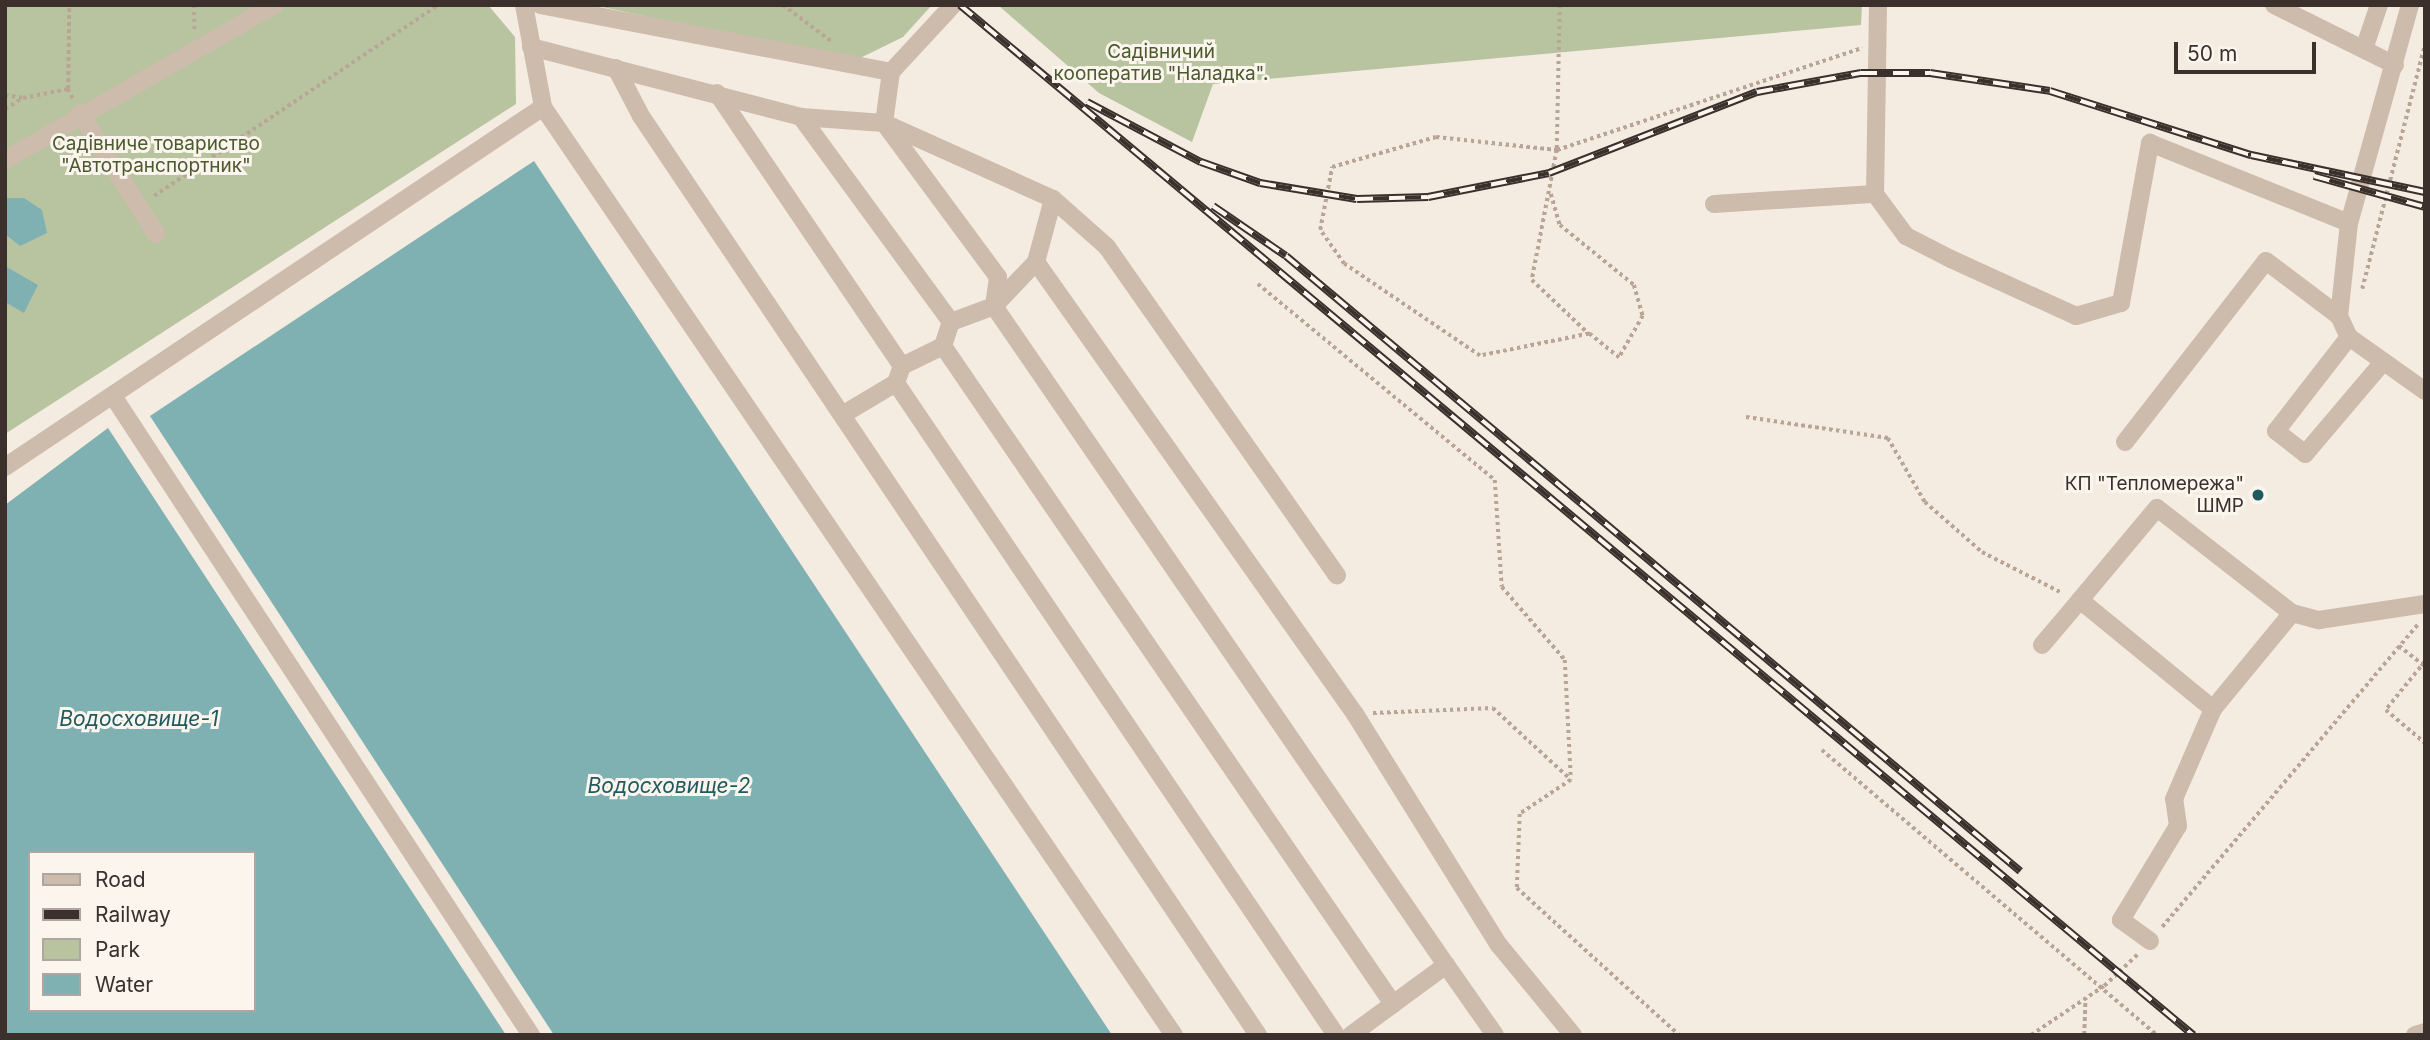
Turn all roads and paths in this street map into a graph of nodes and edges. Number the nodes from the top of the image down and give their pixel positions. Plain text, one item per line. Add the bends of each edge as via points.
1 (69, 5) edge
2 (194, 5) edge
3 (275, 5) edge
4 (438, 5) edge
5 (524, 5) edge
6 (540, 5) edge
7 (953, 5) edge
8 (1560, 5) edge
9 (1878, 5) edge
10 (2274, 5) edge
11 (2379, 5) edge
12 (2410, 5) edge
13 (1877, 43) junction
14 (2425, 44) edge
15 (531, 47) junction
16 (2364, 49) junction
17 (196, 50) junction
18 (2395, 65) junction
19 (616, 68) junction
20 (891, 72) junction
21 (68, 89) junction
22 (717, 93) junction
23 (5, 95) edge
24 (23, 98) junction
25 (543, 107) junction
26 (5, 109) edge
27 (80, 113) junction
28 (801, 117) junction
29 (884, 123) junction
30 (1557, 150) junction
31 (5, 160) edge
32 (1551, 194) junction
33 (1874, 194) junction
34 (1054, 199) junction
35 (1714, 204) dead end
36 (137, 207) junction
37 (2349, 223) junction
38 (156, 234) dead end
39 (1036, 262) junction
40 (1258, 284) dead end
41 (2358, 303) dead end
42 (994, 306) junction
43 (2339, 316) junction
44 (951, 322) junction
45 (1589, 334) junction
46 (2349, 337) junction
47 (943, 346) junction
48 (2383, 362) junction
49 (899, 374) junction
50 (2425, 391) edge
51 (113, 396) junction
52 (842, 415) junction
53 (1746, 416) dead end
54 (2125, 442) dead end
55 (5, 467) edge
56 (1337, 576) dead end
57 (2081, 600) junction
58 (2425, 604) edge
59 (2292, 613) junction
60 (2425, 616) edge
61 (2042, 645) dead end
62 (2399, 646) junction
63 (2424, 664) edge
64 (2213, 709) junction
65 (1355, 714) junction
66 (2425, 743) edge
67 (1822, 750) dead end
68 (1571, 780) junction
69 (2150, 941) junction
70 (1446, 965) junction
71 (2104, 986) junction
72 (2085, 998) junction
73 (1393, 1004) junction
74 (1373, 1028) edge
75 (2425, 1032) edge
76 (531, 1035) edge
77 (1174, 1035) edge
78 (1258, 1035) edge
79 (1336, 1035) edge
80 (1351, 1035) edge
81 (1495, 1035) edge
82 (1573, 1035) edge
83 (1679, 1035) edge
84 (2031, 1035) edge
85 (2084, 1035) edge
86 (2157, 1035) edge
87 (2415, 1035) edge

1 - 21 path
2 - 17 path
3 - 17 lane
4 - 36 path
5 - 15 lane
6 - 20 lane
7 - 20 lane
8 - 30 path
9 - 13 lane
10 - 16 lane
11 - 16 lane
12 - 18 lane
13 - 30 path
13 - 33 lane
14 - 41 path
15 - 19 lane
15 - 25 lane
16 - 18 lane
17 - 27 lane
18 - 37 lane
19 - 22 lane
19 - 52 lane
20 - 29 lane
21 - 24 path
21 - 27 path
22 - 28 lane
22 - 49 lane
23 - 24 path
24 - 26 path
25 - 51 lane
25 - 77 lane
27 - 31 lane
27 - 36 lane
28 - 29 lane
28 - 44 lane
29 - 34 lane
29 - 42 lane via 998,277
30 - 32 path
30 - 45 path via 1436,137 1332,167 1320,230 1344,264 1480,356
32 - 45 path via 1532,281
32 - 45 path via 1560,225 1634,285 1643,316 1619,358
33 - 35 lane
33 - 37 lane via 1906,236 2076,316 2121,303 2150,143
34 - 39 lane
34 - 56 lane via 1107,247
36 - 38 lane
37 - 43 lane
39 - 42 lane
39 - 65 lane
40 - 68 path via 1495,480 1502,587 1565,660
42 - 44 lane
42 - 70 lane
43 - 46 lane
43 - 54 lane via 2266,261
44 - 47 lane
46 - 48 lane
46 - 48 lane via 2276,431 2305,454
47 - 49 lane
47 - 73 lane
48 - 50 lane
49 - 52 lane
49 - 79 lane
51 - 55 lane
51 - 76 lane
52 - 78 lane
53 - 57 path via 1888,438 1925,502 1982,552 2034,583
57 - 59 lane via 2157,508
57 - 61 lane
57 - 64 lane
58 - 59 lane via 2319,620
59 - 64 lane
60 - 62 path
62 - 63 path
62 - 69 path
63 - 66 path via 2386,710
64 - 69 lane via 2174,799 2178,826 2121,920
65 - 68 path via 1493,708
65 - 82 lane via 1499,945
67 - 71 path
68 - 83 path via 1520,814 1517,888
69 - 71 path
70 - 73 lane
70 - 81 lane
71 - 72 path
71 - 86 path
72 - 84 path
72 - 85 path
73 - 74 lane
74 - 80 lane
75 - 87 lane

